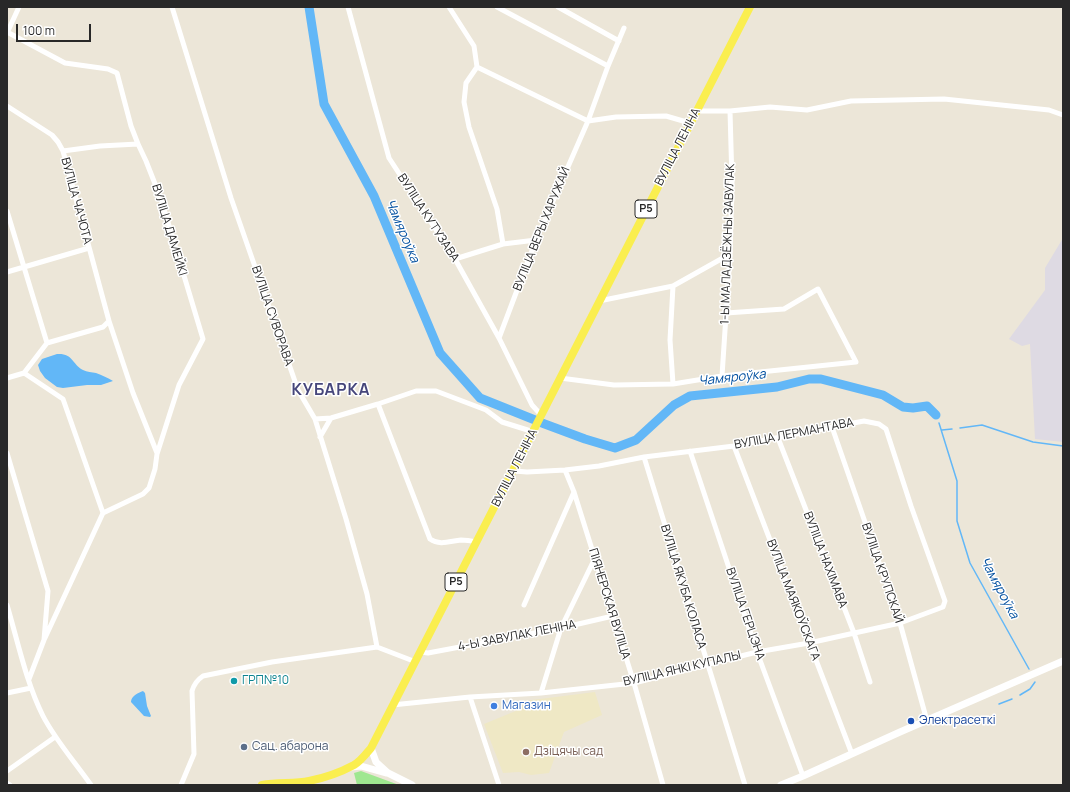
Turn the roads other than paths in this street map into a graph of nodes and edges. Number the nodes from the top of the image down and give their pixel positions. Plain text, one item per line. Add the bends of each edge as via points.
1 (19, 7) edge
2 (172, 7) edge
3 (348, 7) edge
4 (449, 7) edge
5 (497, 7) edge
6 (558, 7) edge
7 (750, 7) edge
8 (624, 28) dead end
9 (7, 32) edge
10 (619, 41) junction
11 (608, 66) junction
12 (477, 67) junction
13 (7, 106) edge
14 (696, 111) junction
15 (730, 111) junction
16 (1063, 115) edge
17 (588, 121) junction
18 (690, 122) junction
19 (138, 144) junction
20 (63, 151) junction
21 (7, 211) edge
22 (536, 240) junction
23 (503, 244) junction
24 (89, 248) junction
25 (730, 254) junction
26 (455, 260) junction
27 (23, 267) junction
28 (7, 272) edge
29 (673, 286) junction
30 (599, 301) junction
31 (726, 313) junction
32 (109, 321) junction
33 (499, 338) junction
34 (47, 343) junction
35 (24, 373) junction
36 (722, 376) junction
37 (7, 378) edge
38 (560, 378) junction
39 (673, 384) junction
40 (378, 404) junction
41 (542, 416) junction
42 (331, 418) junction
43 (315, 419) junction
44 (832, 427) junction
45 (534, 432) junction
46 (320, 436) junction
47 (778, 438) junction
48 (734, 446) junction
49 (690, 451) junction
50 (7, 453) edge
51 (157, 454) junction
52 (644, 457) junction
53 (566, 470) junction
54 (514, 471) junction
55 (574, 492) junction
56 (103, 513) junction
57 (477, 542) junction
58 (595, 558) junction
59 (7, 605) edge
60 (524, 605) dead end
61 (943, 607) joint
62 (612, 616) junction
63 (900, 624) junction
64 (561, 628) junction
65 (854, 633) junction
66 (44, 640) junction
67 (809, 643) junction
68 (377, 647) junction
69 (420, 652) junction
70 (757, 652) junction
71 (1063, 661) edge
72 (416, 662) junction
73 (707, 664) junction
74 (29, 679) junction
75 (634, 682) junction
76 (870, 682) dead end
77 (31, 688) junction
78 (7, 693) edge
79 (541, 693) junction
80 (470, 696) junction
81 (392, 705) junction
82 (927, 721) junction
83 (55, 737) junction
84 (372, 748) junction
85 (852, 754) junction
86 (347, 768) junction
87 (7, 770) edge
88 (388, 773) junction
89 (804, 776) junction
90 (7, 783) edge
91 (10, 785) edge
92 (91, 785) edge
93 (181, 785) edge
94 (262, 785) edge
95 (412, 785) edge
96 (499, 785) edge
97 (662, 785) edge
98 (745, 785) edge
99 (781, 785) edge

1 - 9 street
2 - 43 street, ВУЛІЦА СУВОРАВА via 231,198 298,390
3 - 26 street, ВУЛІЦА КУТУЗАВА via 389,158
4 - 12 street via 474,46
5 - 11 street
6 - 10 street
7 - 14 main road, ВУЛІЦА ЛЕНІНА / Р5
8 - 10 street, ВУЛІЦА ВЕРЫ ХАРУЖАЙ
9 - 19 street, ВУЛІЦА ДАМЕЙКІ via 65,63 108,69 117,73
10 - 11 street, ВУЛІЦА ВЕРЫ ХАРУЖАЙ
11 - 17 street, ВУЛІЦА ВЕРЫ ХАРУЖАЙ
12 - 17 street
12 - 23 street via 466,83 464,102 469,127 497,210
13 - 20 street, ВУЛІЦА ЧАЧОТА via 52,135
14 - 15 street
14 - 18 main road, ВУЛІЦА ЛЕНІНА / Р5
15 - 16 street via 770,107 807,110 851,101 944,100 1049,110
15 - 25 street, 1-Ы МАЛАДЗЁЖНЫ ЗАВУЛАК
17 - 18 street via 616,117 666,116
17 - 22 street, ВУЛІЦА ВЕРЫ ХАРУЖАЙ
18 - 30 main road, ВУЛІЦА ЛЕНІНА / Р5
19 - 20 street
19 - 51 street, ВУЛІЦА ДАМЕЙКІ via 161,199 203,339 178,385
20 - 24 street, ВУЛІЦА ЧАЧОТА
21 - 27 street
22 - 23 street
22 - 33 street, ВУЛІЦА ВЕРЫ ХАРУЖАЙ
23 - 26 street
24 - 27 street
24 - 32 street, ВУЛІЦА ЧАЧОТА
25 - 29 street
25 - 31 street, 1-Ы МАЛАДЗЁЖНЫ ЗАВУЛАК
26 - 33 street, ВУЛІЦА КУТУЗАВА
27 - 28 street
27 - 34 street
29 - 30 street
29 - 39 street via 670,340
30 - 38 main road, ВУЛІЦА ЛЕНІНА / Р5
31 - 36 street, 1-Ы МАЛАДЗЁЖНЫ ЗАВУЛАК
31 - 36 street via 784,309 818,289 856,362
32 - 34 street via 103,327
32 - 51 street, ВУЛІЦА ЧАЧОТА
33 - 41 street, ВУЛІЦА КУТУЗАВА via 532,405
34 - 35 street
35 - 37 street
35 - 56 street via 63,399
36 - 39 street
38 - 39 street via 614,385
38 - 41 main road, ВУЛІЦА ЛЕНІНА / Р5
40 - 42 street
40 - 45 street via 416,392 436,391 486,410 502,422
40 - 57 street via 430,539 441,543 463,540
41 - 45 main road, ВУЛІЦА ЛЕНІНА / Р5
42 - 43 street
42 - 46 street
43 - 46 street, ВУЛІЦА СУВОРАВА
44 - 47 street, ВУЛІЦА ЛЕРМАНТАВА
44 - 61 street, ВУЛІЦА ЛЕРМАНТАВА via 864,421 879,424 886,429 945,601
44 - 63 street, ВУЛІЦА КРУПСКАЙ
45 - 54 main road, ВУЛІЦА ЛЕНІНА / Р5
46 - 68 street, ВУЛІЦА СУВОРАВА via 367,594
47 - 48 street, ВУЛІЦА ЛЕРМАНТАВА
47 - 65 street, ВУЛІЦА НАХІМАВА
48 - 49 street, ВУЛІЦА ЛЕРМАНТАВА
48 - 67 street, ВУЛІЦА МАЯКОЎСКАГА
49 - 52 street, ВУЛІЦА ЛЕРМАНТАВА
49 - 70 street, ВУЛІЦА ГЕРЦЭНА
50 - 66 street via 48,591
51 - 56 street, ВУЛІЦА ДАМЕЙКІ via 149,488 143,494
52 - 53 street, ВУЛІЦА ЛЕРМАНТАВА
52 - 73 street, ВУЛІЦА ЯКУБА КОЛАСА
53 - 54 street, ВУЛІЦА ЛЕРМАНТАВА
53 - 55 street, ПІЯНЕРСКАЯ ВУЛІЦА
54 - 57 main road, ВУЛІЦА ЛЕНІНА / Р5
55 - 58 street, ПІЯНЕРСКАЯ ВУЛІЦА
55 - 60 street
56 - 66 street
57 - 69 main road, ВУЛІЦА ЛЕНІНА / Р5
58 - 62 street, ПІЯНЕРСКАЯ ВУЛІЦА
58 - 64 street
59 - 74 street
61 - 63 street, ВУЛІЦА ЯНКІ КУПАЛЫ
62 - 64 street, 4-Ы ЗАВУЛАК ЛЕНІНА
62 - 75 street, ПІЯНЕРСКАЯ ВУЛІЦА
63 - 65 street, ВУЛІЦА ЯНКІ КУПАЛЫ
63 - 82 street, ВУЛІЦА КРУПСКАЙ
64 - 69 street, 4-Ы ЗАВУЛАК ЛЕНІНА via 428,653
64 - 79 street
65 - 67 street, ВУЛІЦА ЯНКІ КУПАЛЫ
65 - 76 street, ВУЛІЦА НАХІМАВА
66 - 74 street
67 - 70 street, ВУЛІЦА ЯНКІ КУПАЛЫ
67 - 85 street, ВУЛІЦА МАЯКОЎСКАГА
68 - 72 street
68 - 93 street via 272,662 198,679 192,691 194,754
69 - 72 main road, ВУЛІЦА ЛЕНІНА / Р5
70 - 73 street, ВУЛІЦА ЯНКІ КУПАЛЫ
70 - 89 street, ВУЛІЦА ГЕРЦЭНА
71 - 82 street
72 - 81 main road, ВУЛІЦА ЛЕНІНА / Р5
73 - 75 street, ВУЛІЦА ЯНКІ КУПАЛЫ
73 - 98 street, ВУЛІЦА ЯКУБА КОЛАСА
74 - 77 street
75 - 79 street, ВУЛІЦА ЯНКІ КУПАЛЫ
75 - 97 street, ПІЯНЕРСКАЯ ВУЛІЦА
77 - 78 street
77 - 83 street
79 - 80 street, ВУЛІЦА ЯНКІ КУПАЛЫ
80 - 81 street, ВУЛІЦА ЯНКІ КУПАЛЫ
80 - 96 street
81 - 84 main road, ВУЛІЦА ЛЕНІНА / Р5
82 - 85 street
83 - 87 street
83 - 92 street
84 - 86 main road, ВУЛІЦА ЛЕНІНА / Р5 via 360,761
84 - 88 street via 376,762
85 - 89 street
86 - 88 street via 361,766
86 - 94 main road, ВУЛІЦА ЛЕНІНА / Р5 via 308,781
88 - 95 street
89 - 99 street
90 - 91 street

